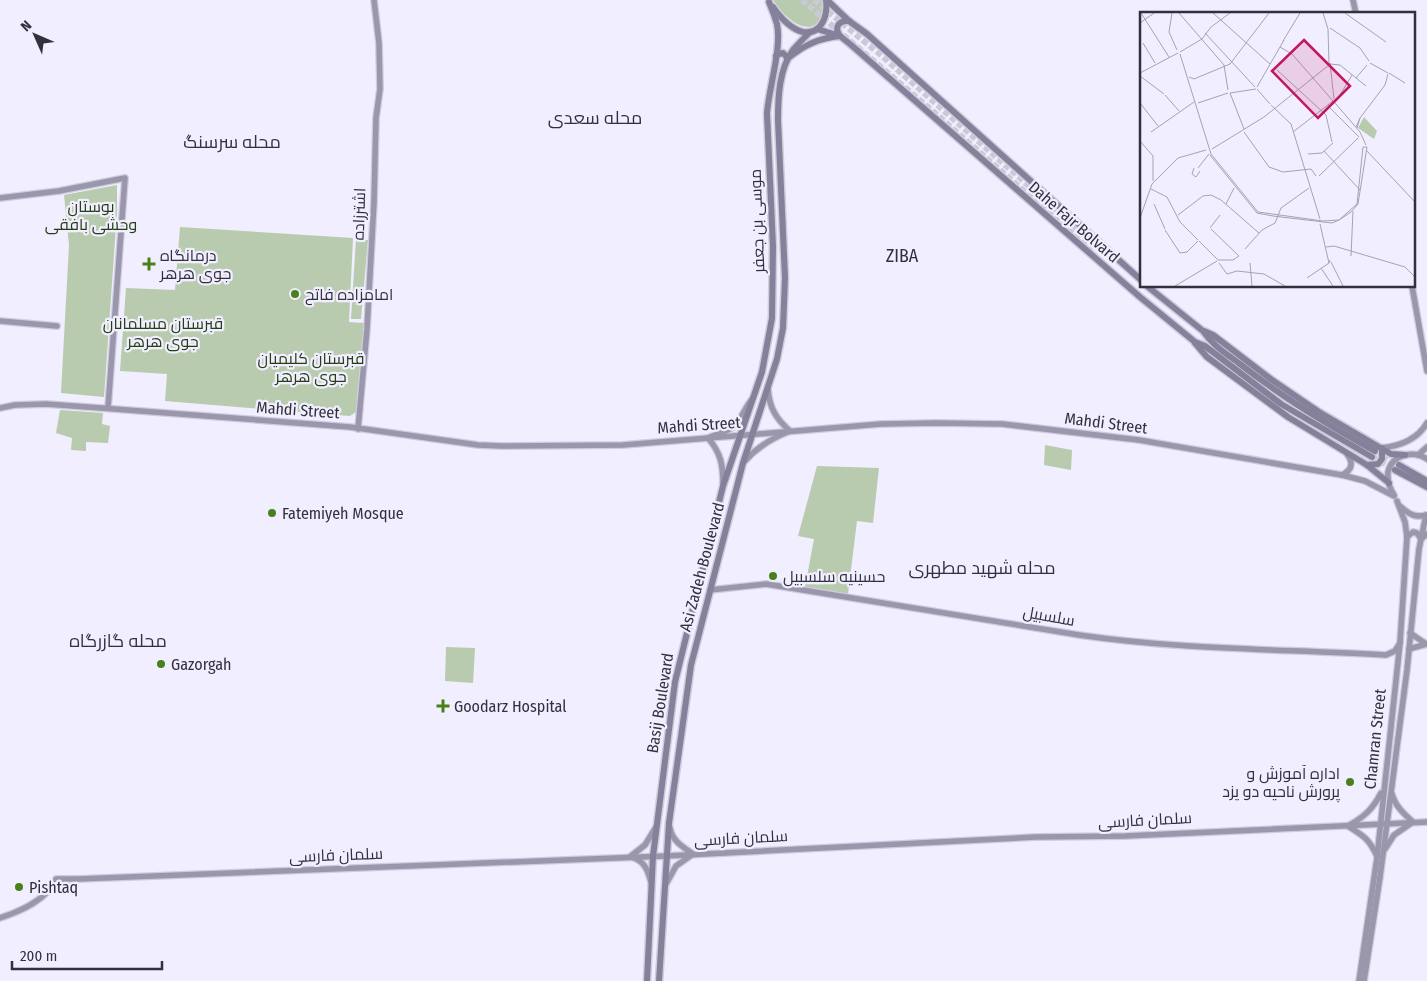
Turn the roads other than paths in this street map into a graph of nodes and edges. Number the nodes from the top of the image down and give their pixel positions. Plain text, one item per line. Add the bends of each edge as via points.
1 (374, 0) edge
2 (826, 0) edge
3 (769, 1) edge
4 (849, 21) junction
5 (817, 29) junction
6 (810, 32) junction
7 (840, 36) junction
8 (776, 56) junction
9 (787, 60) junction
10 (0, 198) edge
11 (772, 228) junction
12 (783, 229) junction
13 (773, 247) junction
14 (784, 248) junction
15 (1140, 279) edge
16 (1150, 288) edge
17 (1412, 288) edge
18 (0, 321) edge
19 (57, 326) dead end
20 (1194, 342) junction
21 (1427, 371) edge
22 (768, 389) junction
23 (753, 398) junction
24 (0, 408) edge
25 (108, 408) junction
26 (1427, 423) edge
27 (358, 429) junction
28 (790, 431) junction
29 (752, 435) junction
30 (739, 436) junction
31 (708, 438) junction
32 (1427, 446) edge
33 (1376, 452) junction
34 (1347, 453) junction
35 (1405, 455) junction
36 (1418, 455) junction
37 (1427, 459) edge
38 (744, 463) junction
39 (1366, 465) junction
40 (1397, 467) tunnel mouth
41 (1342, 475) junction
42 (1415, 478) junction
43 (1427, 481) edge
44 (1389, 483) junction
45 (723, 486) junction
46 (1427, 487) edge
47 (1396, 499) junction
48 (1426, 515) edge
49 (1427, 534) edge
50 (1407, 537) junction
51 (1421, 539) junction
52 (704, 560) junction
53 (717, 563) junction
54 (710, 590) junction
55 (1410, 633) junction
56 (1400, 643) junction
57 (1427, 644) edge
58 (1409, 649) junction
59 (1386, 655) junction
60 (1396, 671) junction
61 (668, 731) junction
62 (680, 732) junction
63 (1387, 763) junction
64 (1394, 764) junction
65 (1387, 789) junction
66 (1413, 822) junction
67 (1427, 822) edge
68 (668, 823) junction
69 (1383, 824) junction
70 (657, 825) junction
71 (1348, 826) junction
72 (693, 854) junction
73 (653, 856) junction
74 (666, 856) junction
75 (629, 857) junction
76 (1380, 858) junction
77 (652, 886) junction
78 (664, 888) junction
79 (0, 918) edge
80 (648, 967) junction
81 (660, 970) junction
82 (647, 981) edge
83 (659, 981) edge
84 (1360, 981) edge
85 (1364, 981) edge

1 - 27 main road, اشترزاده via 380,89
2 - 4 main road, Dahe Fajr Bolvard
2 - 5 main road via 826,17
3 - 6 main road via 793,27
3 - 8 main road, موسی بن جعفر via 777,26
4 - 7 main road via 839,23 837,32
4 - 15 main road, Dahe Fajr Bolvard
5 - 6 main road
5 - 7 main road, Dahe Fajr Bolvard
6 - 9 main road
7 - 9 main road via 807,44
7 - 20 main road, Dahe Fajr Bolvard
8 - 9 main road via 783,53
8 - 11 main road, موسی بن جعفر via 767,113
9 - 12 main road, Asi Zadeh Boulevard via 778,102
10 - 25 main road via 125,178
11 - 12 main road via 779,233
11 - 13 main road, موسی بن جعفر
12 - 14 main road, Asi Zadeh Boulevard
13 - 14 main road via 781,244
13 - 23 main road, موسی بن جعفر via 772,318 762,372
14 - 22 main road, Asi Zadeh Boulevard via 783,328
16 - 33 main road via 1203,331
17 - 21 main road
18 - 19 main road
20 - 33 main road, Dahe Fajr Bolvard via 1205,346 1281,404
20 - 34 main road via 1207,357 1265,401
22 - 28 main road via 776,417
22 - 29 main road, Asi Zadeh Boulevard
23 - 30 main road, موسی بن جعفر
23 - 31 main road via 737,424
24 - 25 main road, Mahdi Street via 46,404
25 - 27 main road, Mahdi Street
26 - 33 main road via 1404,444
27 - 31 main road, Mahdi Street via 502,446 603,445
28 - 29 main road, Mahdi Street
28 - 38 main road via 768,441
28 - 41 main road, Mahdi Street via 880,424 1002,424 1139,440
29 - 30 main road, Mahdi Street
29 - 38 main road, Asi Zadeh Boulevard
30 - 31 main road, Mahdi Street
30 - 45 main road, Basij Boulevard
31 - 45 main road via 722,460
32 - 36 main road
33 - 35 main road
33 - 39 main road via 1382,459 1378,464
34 - 39 main road
34 - 41 main road via 1352,466
35 - 36 main road
35 - 44 main road via 1388,471
36 - 37 main road
38 - 53 main road, Asi Zadeh Boulevard
39 - 44 main road
40 - 42 main road
41 - 47 main road, Mahdi Street via 1369,482
42 - 43 main road
42 - 46 main road
44 - 47 main road, Chamran Street
45 - 52 main road, Basij Boulevard
47 - 48 main road, Mahdi Street via 1408,514
47 - 50 main road, Chamran Street
48 - 51 main road, Chamran Street
49 - 51 main road
50 - 51 main road via 1412,532
50 - 56 main road, Chamran Street
51 - 55 main road, Chamran Street
52 - 53 main road
52 - 61 main road, Basij Boulevard via 675,682
53 - 54 main road, Asi Zadeh Boulevard
54 - 59 main road, سلسبیل via 766,584 1138,643
54 - 62 main road, Asi Zadeh Boulevard via 691,665
55 - 57 main road
55 - 58 main road, Chamran Street
56 - 59 main road via 1395,651
56 - 60 main road, Chamran Street
57 - 58 main road
58 - 64 main road, Chamran Street
59 - 60 main road via 1395,664
60 - 63 main road, Chamran Street
61 - 62 main road
61 - 70 main road, Basij Boulevard
62 - 68 main road, Asi Zadeh Boulevard
63 - 64 main road
63 - 65 main road, Chamran Street
64 - 65 main road, Chamran Street
65 - 66 main road via 1400,810
65 - 69 main road, Chamran Street
65 - 71 main road via 1372,810
66 - 67 main road, سلمان فارسی
66 - 69 main road, سلمان فارسی
66 - 76 main road via 1394,834
68 - 72 main road via 677,842
68 - 74 main road, Asi Zadeh Boulevard
69 - 71 main road, سلمان فارسی
69 - 76 main road, Chamran Street
70 - 73 main road, Basij Boulevard
70 - 75 main road via 644,845
71 - 72 main road, سلمان فارسی
71 - 76 main road via 1368,839
72 - 74 main road, سلمان فارسی
72 - 78 main road via 676,866
73 - 74 main road, سلمان فارسی
73 - 75 main road, سلمان فارسی
73 - 77 main road, Basij Boulevard
74 - 78 main road
75 - 77 main road via 643,864
75 - 79 main road, سلمان فارسی via 56,879 52,889 41,898
76 - 84 main road, Chamran Street
76 - 85 main road, Chamran Street
77 - 80 main road, Basij Boulevard
78 - 81 main road
80 - 81 main road via 650,973 656,974
80 - 82 main road, Basij Boulevard
81 - 83 main road

